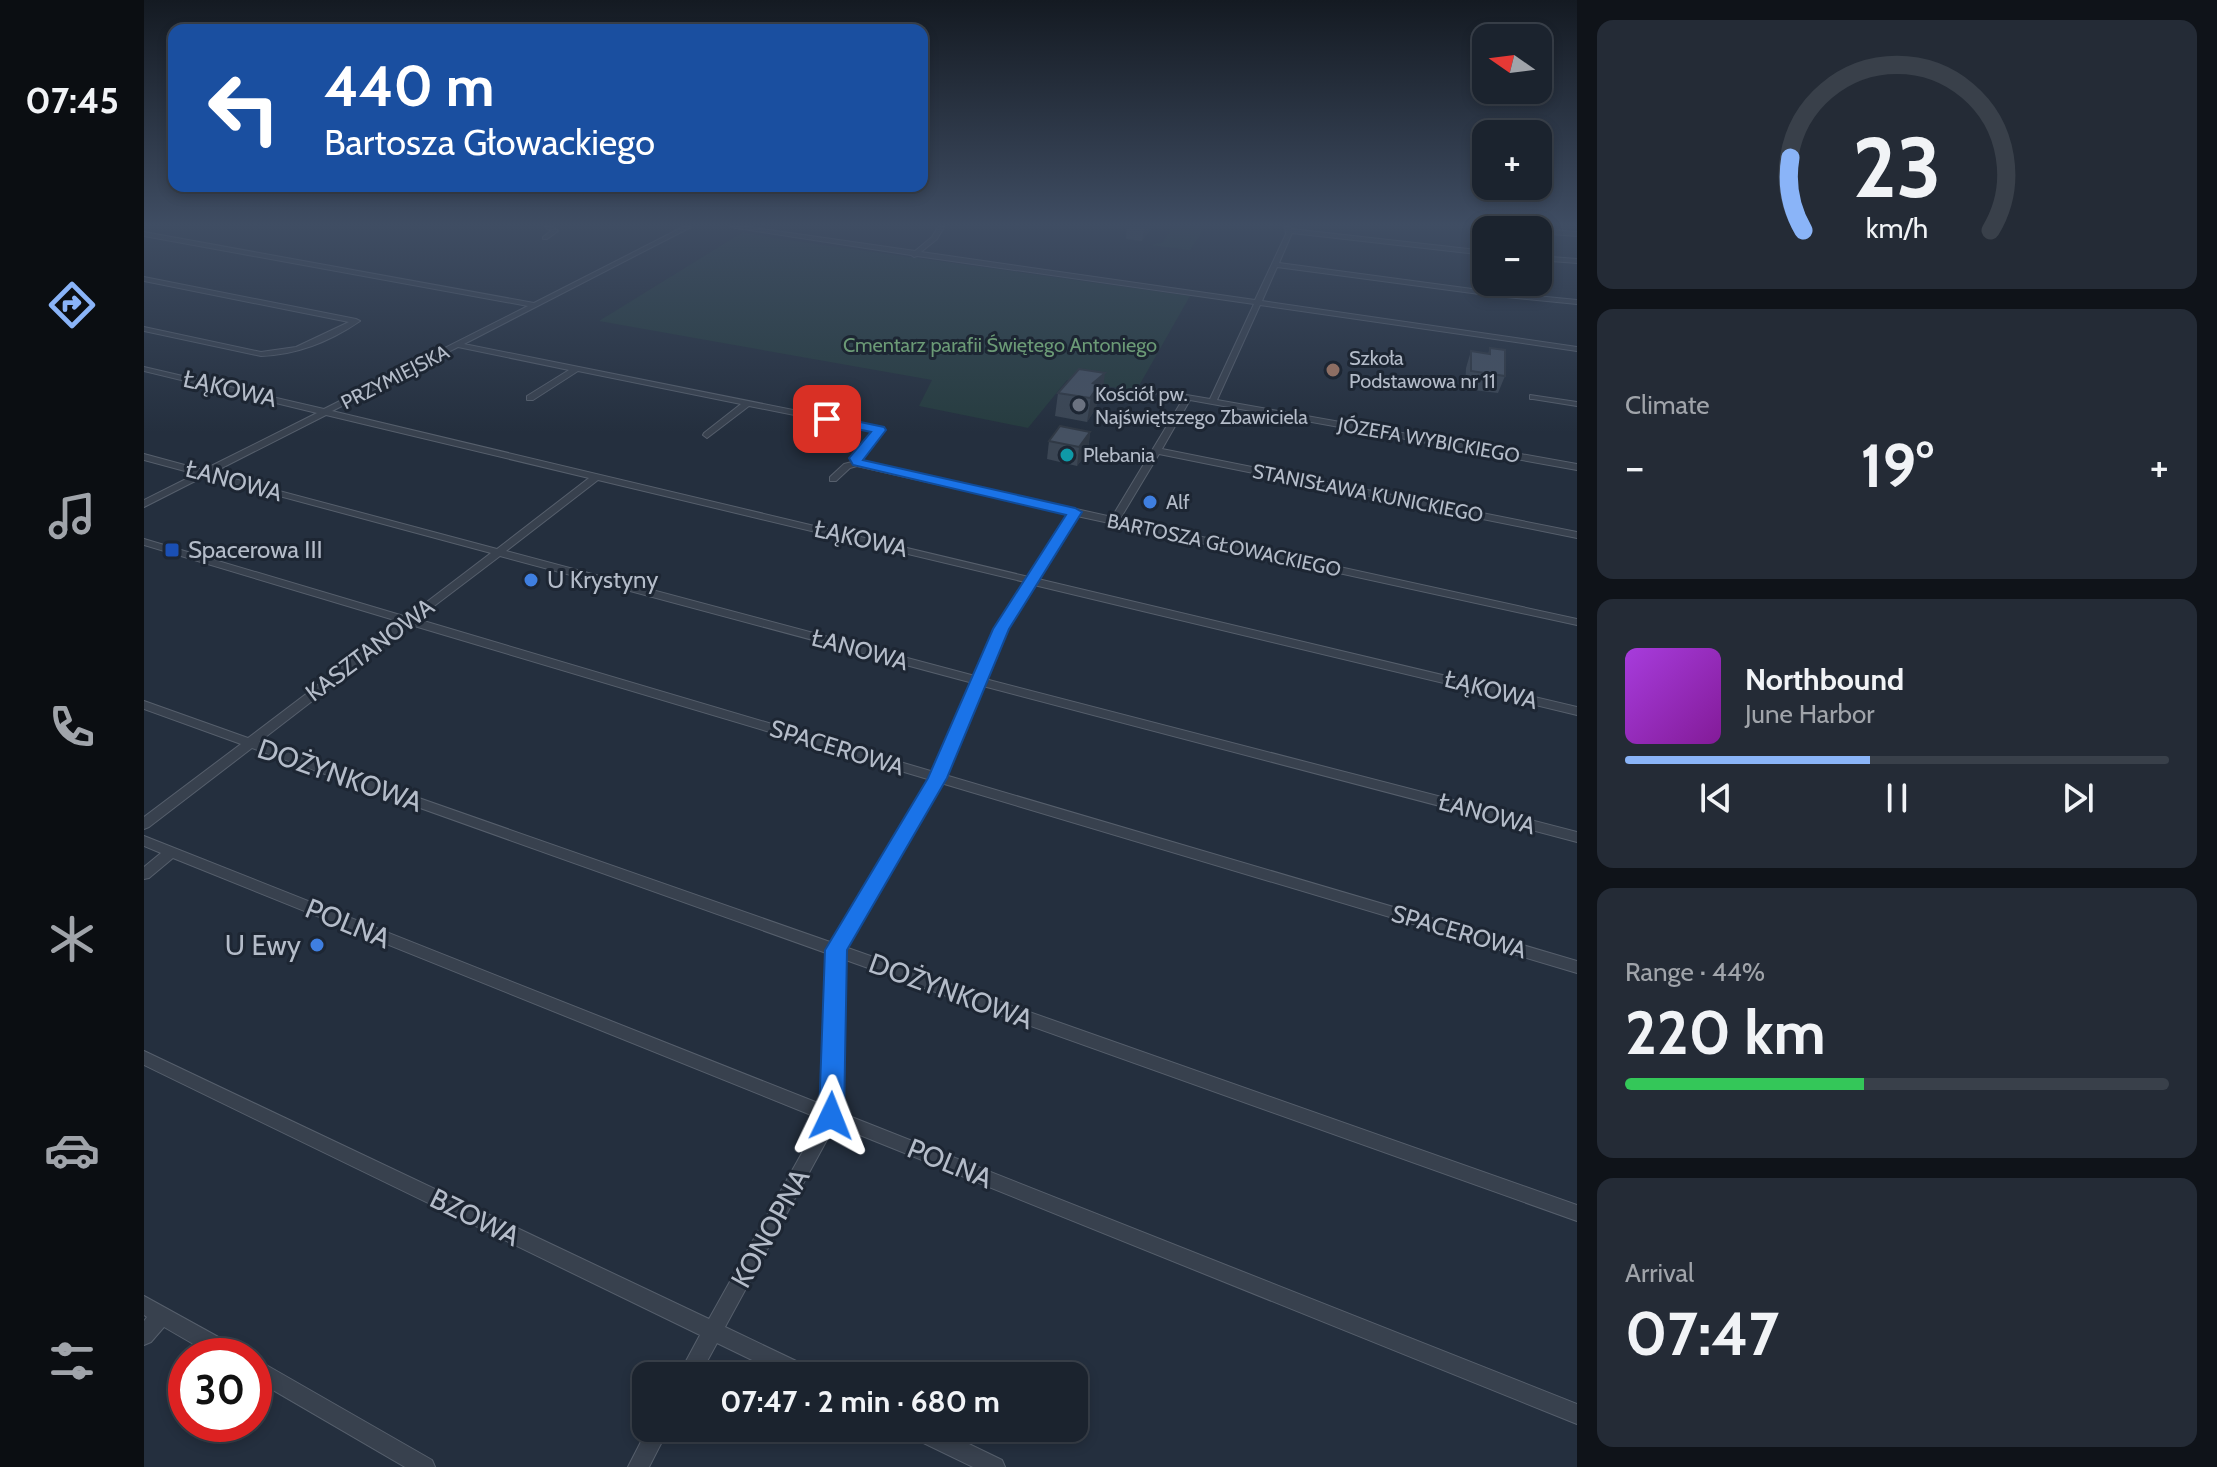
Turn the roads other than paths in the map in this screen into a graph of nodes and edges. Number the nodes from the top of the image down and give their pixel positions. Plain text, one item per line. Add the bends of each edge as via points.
1 (227, 295) edge
2 (483, 295) edge
3 (555, 295) edge
4 (1205, 295) edge
5 (1262, 295) edge
6 (1512, 295) edge
7 (1577, 302) edge
8 (1259, 303) junction
9 (536, 305) junction
10 (144, 329) edge
11 (458, 345) junction
12 (1577, 349) edge
13 (144, 369) edge
14 (576, 369) junction
15 (1140, 389) dead end
16 (1188, 397) junction
17 (1533, 397) dead end
18 (530, 398) dead end
19 (1213, 401) junction
20 (748, 403) junction
21 (1577, 404) edge
22 (326, 412) junction
23 (707, 435) dead end
24 (1159, 451) junction
25 (144, 457) edge
26 (857, 463) junction
27 (1577, 467) edge
28 (205, 473) junction
29 (596, 477) junction
30 (833, 479) dead end
31 (144, 504) edge
32 (1075, 512) junction
33 (1115, 520) junction
34 (1577, 535) edge
35 (144, 542) edge
36 (497, 553) junction
37 (1032, 580) junction
38 (408, 620) junction
39 (1577, 622) edge
40 (979, 681) junction
41 (144, 705) edge
42 (1577, 711) edge
43 (248, 742) junction
44 (938, 778) junction
45 (144, 824) edge
46 (1577, 837) edge
47 (144, 841) edge
48 (171, 852) junction
49 (144, 874) edge
50 (836, 950) junction
51 (1577, 967) edge
52 (144, 1058) edge
53 (831, 1116) junction
54 (1577, 1213) edge
55 (144, 1305) edge
56 (162, 1315) junction
57 (712, 1331) junction
58 (144, 1335) edge
59 (202, 1338) edge
60 (695, 1362) edge
61 (777, 1362) edge
62 (272, 1378) edge
63 (1577, 1414) edge
64 (651, 1442) edge
65 (943, 1442) edge
66 (425, 1467) edge
67 (638, 1467) edge
68 (995, 1467) edge

1 - 10 street via 356,321 299,350 278,354
2 - 9 street
3 - 9 street, PRZYMIEJSKA
4 - 8 street
5 - 8 street
6 - 7 street
8 - 12 street
8 - 19 street
9 - 11 street, PRZYMIEJSKA
11 - 14 street
11 - 22 street, PRZYMIEJSKA
13 - 22 street, ŁĄKOWA
14 - 18 street
14 - 20 street
15 - 16 street, JÓZEFA WYBICKIEGO
16 - 19 street, JÓZEFA WYBICKIEGO
16 - 24 street
17 - 21 street
19 - 27 street, JÓZEFA WYBICKIEGO
20 - 23 street
20 - 26 street via 880,430 855,458
22 - 28 street, PRZYMIEJSKA
22 - 29 street, ŁĄKOWA
24 - 33 street
24 - 34 street, STANISŁAWA KUNICKIEGO
25 - 28 street, ŁANOWA
26 - 30 street
26 - 32 street, BARTOSZA GŁOWACKIEGO
28 - 31 street, PRZYMIEJSKA
28 - 36 street, ŁANOWA
29 - 36 street, KASZTANOWA
29 - 37 street, ŁĄKOWA
32 - 33 street, BARTOSZA GŁOWACKIEGO
32 - 37 street, KONOPNA
33 - 39 street, BARTOSZA GŁOWACKIEGO
35 - 38 street, SPACEROWA
36 - 38 street, KASZTANOWA
36 - 40 street, ŁANOWA
37 - 40 street, KONOPNA via 1001,629
37 - 42 street, ŁĄKOWA
38 - 43 street, KASZTANOWA
38 - 44 street, SPACEROWA
40 - 44 street, KONOPNA
40 - 46 street, ŁANOWA
41 - 43 street, DOŻYNKOWA
43 - 45 street, KASZTANOWA
43 - 50 street, DOŻYNKOWA
44 - 50 street, KONOPNA
44 - 51 street, SPACEROWA
47 - 48 street, POLNA
48 - 49 street
48 - 53 street, POLNA
50 - 53 street, KONOPNA
50 - 54 street, DOŻYNKOWA
52 - 57 street, BZOWA
53 - 57 street, KONOPNA
53 - 63 street, POLNA
55 - 56 street
56 - 58 street
56 - 59 street
57 - 60 street, KONOPNA
57 - 61 street, BZOWA
62 - 66 street
64 - 67 street
65 - 68 street

